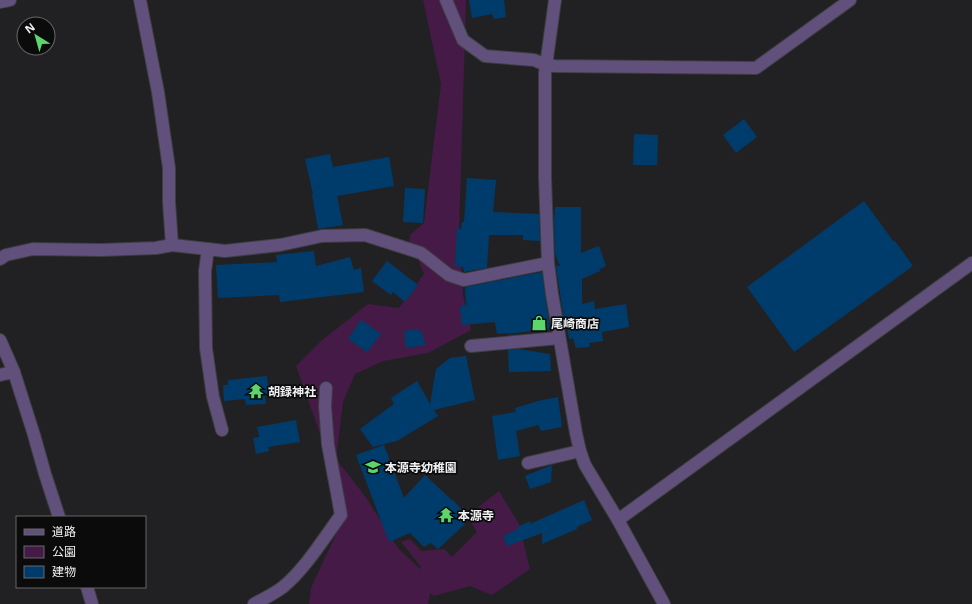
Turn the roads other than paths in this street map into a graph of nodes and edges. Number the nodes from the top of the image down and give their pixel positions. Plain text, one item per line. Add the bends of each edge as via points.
1 (10, 0) edge
2 (140, 0) edge
3 (446, 0) edge
4 (555, 0) edge
5 (850, 0) edge
6 (0, 2) edge
7 (546, 65) junction
8 (172, 245) junction
9 (208, 249) junction
10 (0, 259) edge
11 (548, 263) junction
12 (972, 263) edge
13 (559, 338) junction
14 (0, 340) edge
15 (471, 346) dead end
16 (14, 372) junction
17 (0, 375) edge
18 (326, 388) dead end
19 (222, 430) dead end
20 (580, 451) junction
21 (528, 464) dead end
22 (59, 516) edge
23 (618, 520) junction
24 (87, 588) edge
25 (92, 604) edge
26 (254, 604) edge
27 (664, 604) edge

1 - 6 street
2 - 8 street via 158,92 169,168
3 - 7 street via 463,40 485,56 534,60
4 - 7 street
5 - 7 street via 756,68
7 - 11 street via 545,177
8 - 9 street
8 - 10 street via 101,250 33,249 6,255
9 - 11 street via 225,251 280,245 322,236 365,236 421,252 449,275 464,280
9 - 19 street via 205,271 206,348 213,396
11 - 13 street
12 - 23 street
13 - 15 street
13 - 20 street
14 - 16 street
16 - 17 street
16 - 22 street
18 - 26 street via 328,445 341,515 304,565 283,586
20 - 21 street
20 - 23 street via 585,465
23 - 27 street
24 - 25 street

